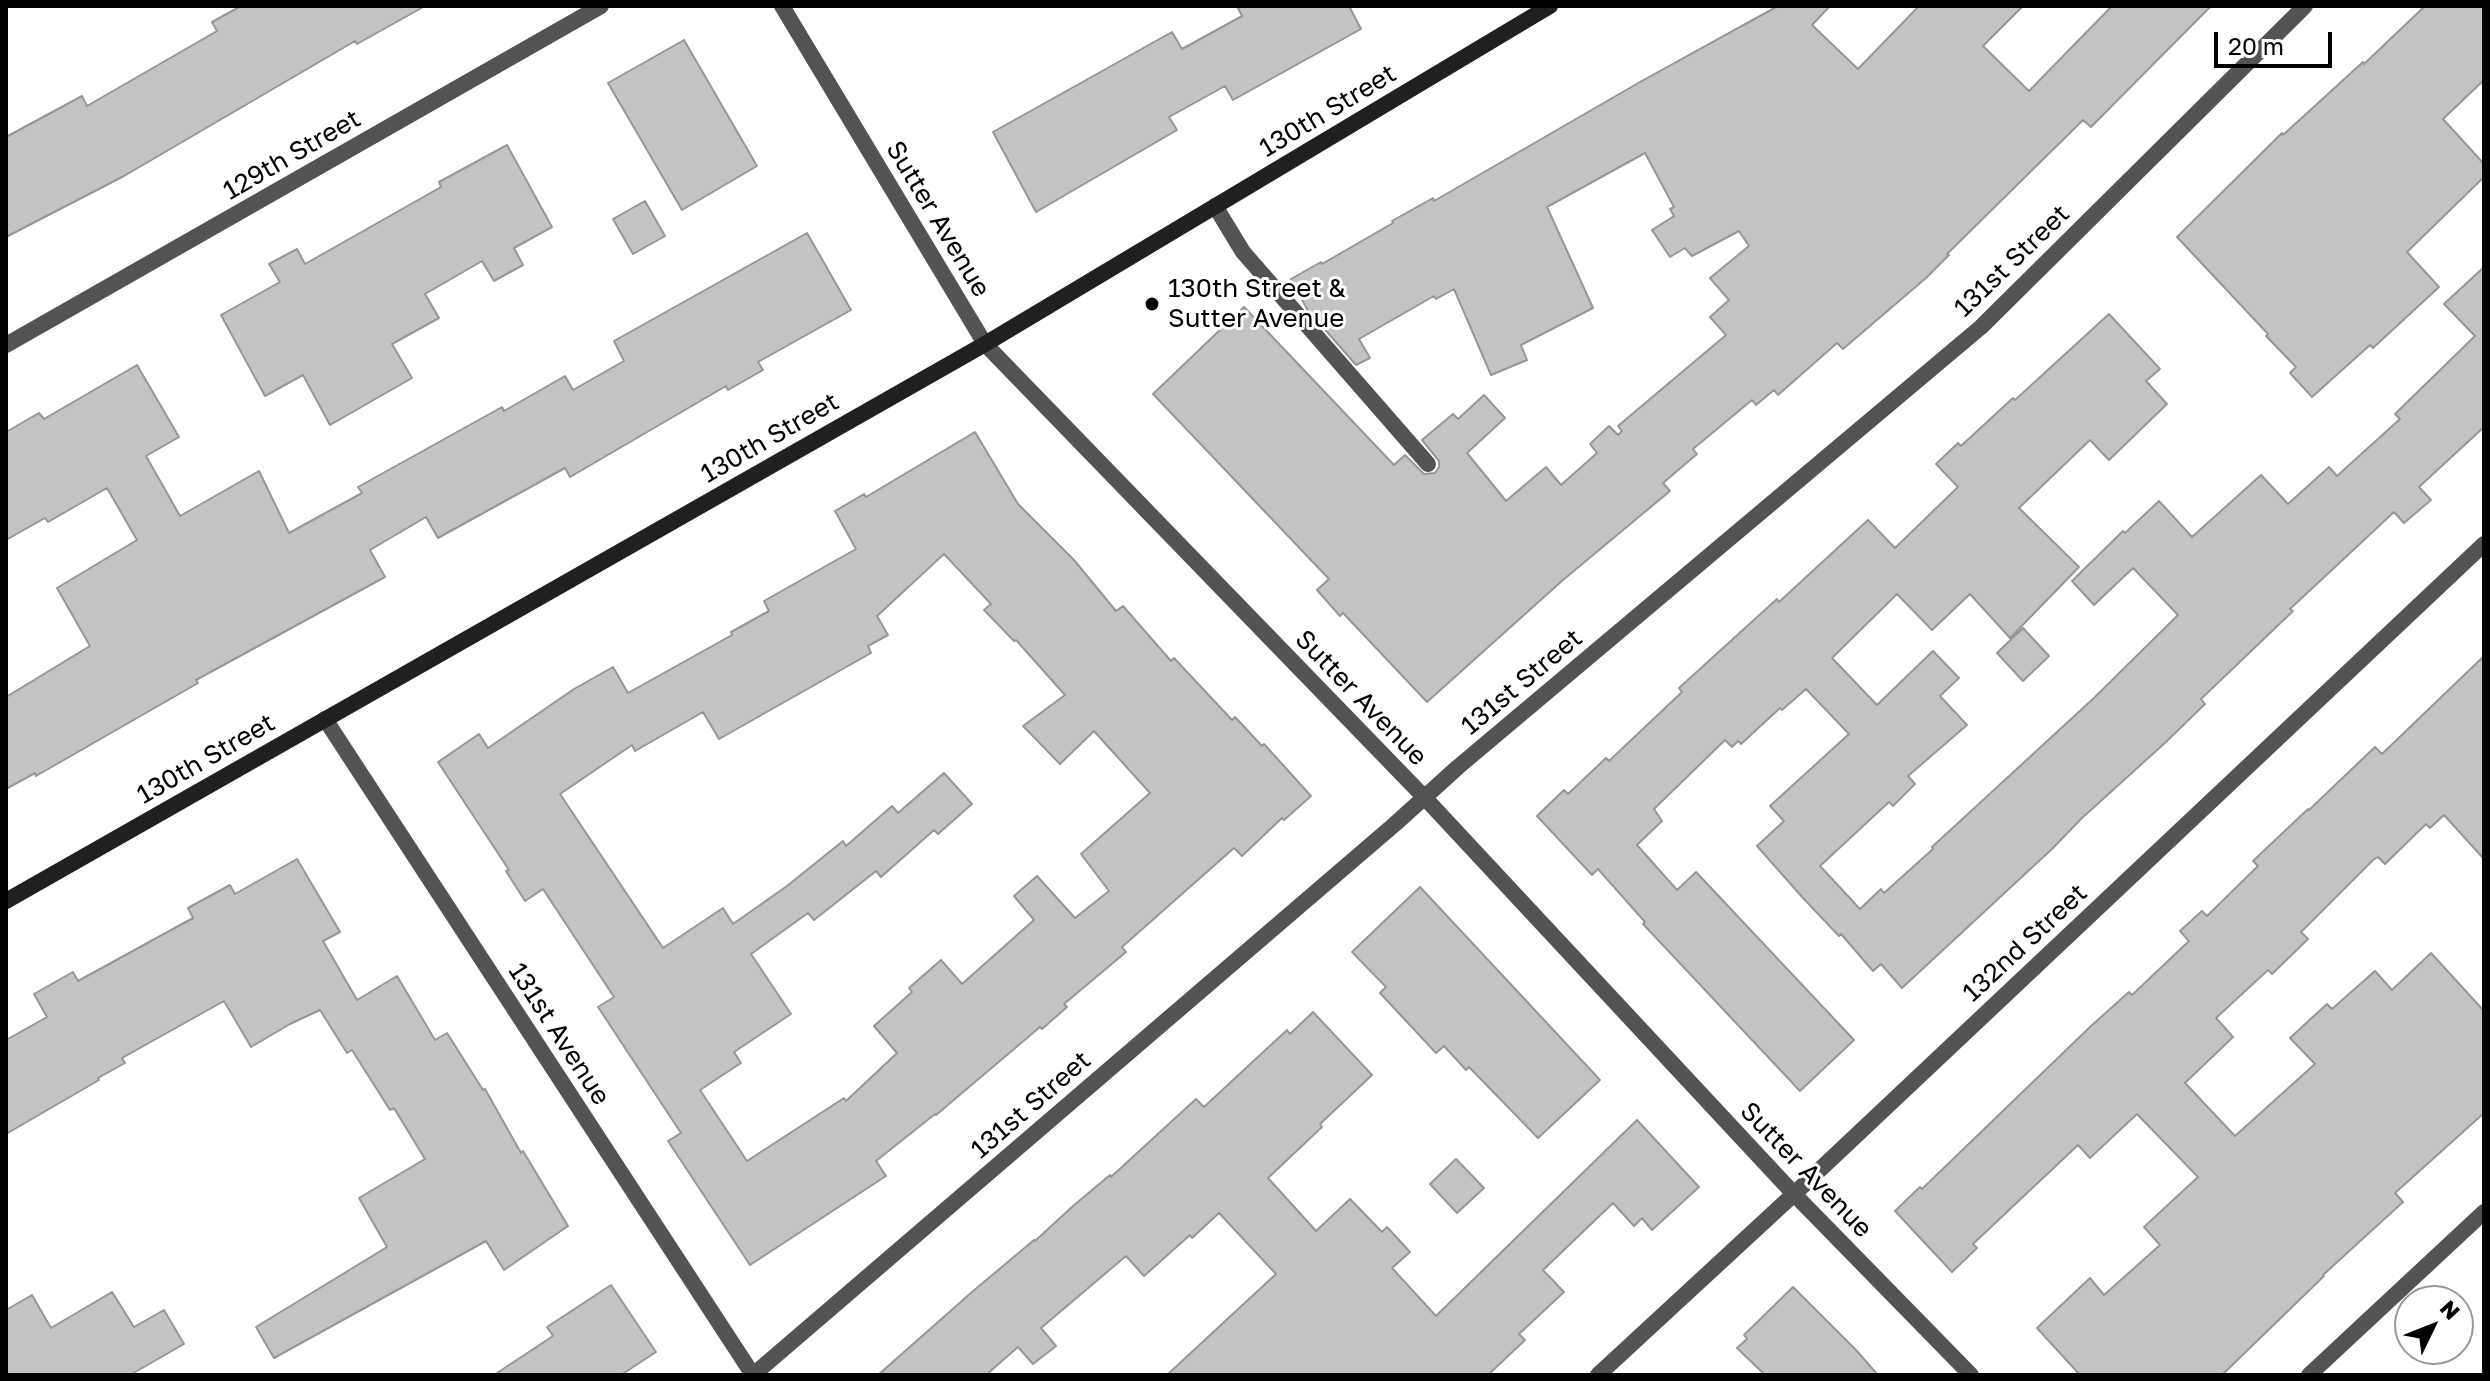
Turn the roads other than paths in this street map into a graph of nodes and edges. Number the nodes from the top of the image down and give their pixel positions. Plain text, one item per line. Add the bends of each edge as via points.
1 (601, 6) edge
2 (782, 6) edge
3 (1550, 6) edge
4 (2305, 6) edge
5 (1215, 206) junction
6 (985, 344) junction
7 (6, 345) edge
8 (1428, 464) dead end
9 (2484, 544) edge
10 (325, 719) junction
11 (1425, 798) junction
12 (6, 901) edge
13 (1794, 1194) junction
14 (2484, 1212) edge
15 (753, 1375) edge
16 (1598, 1375) edge
17 (1971, 1375) edge
18 (2309, 1375) edge

1 - 7 street, 129th Street
2 - 6 street, Sutter Avenue
3 - 5 street, 130th Street
4 - 11 street, 131st Street via 1981,327
5 - 6 street, 130th Street
5 - 8 street via 1243,252
6 - 10 street, 130th Street
6 - 11 street, Sutter Avenue
9 - 13 street, 132nd Street
10 - 12 street, 130th Street
10 - 15 street, 131st Avenue
11 - 13 street, Sutter Avenue
11 - 15 street, 131st Street
13 - 16 street, 132nd Street
13 - 17 street, Sutter Avenue
14 - 18 street

